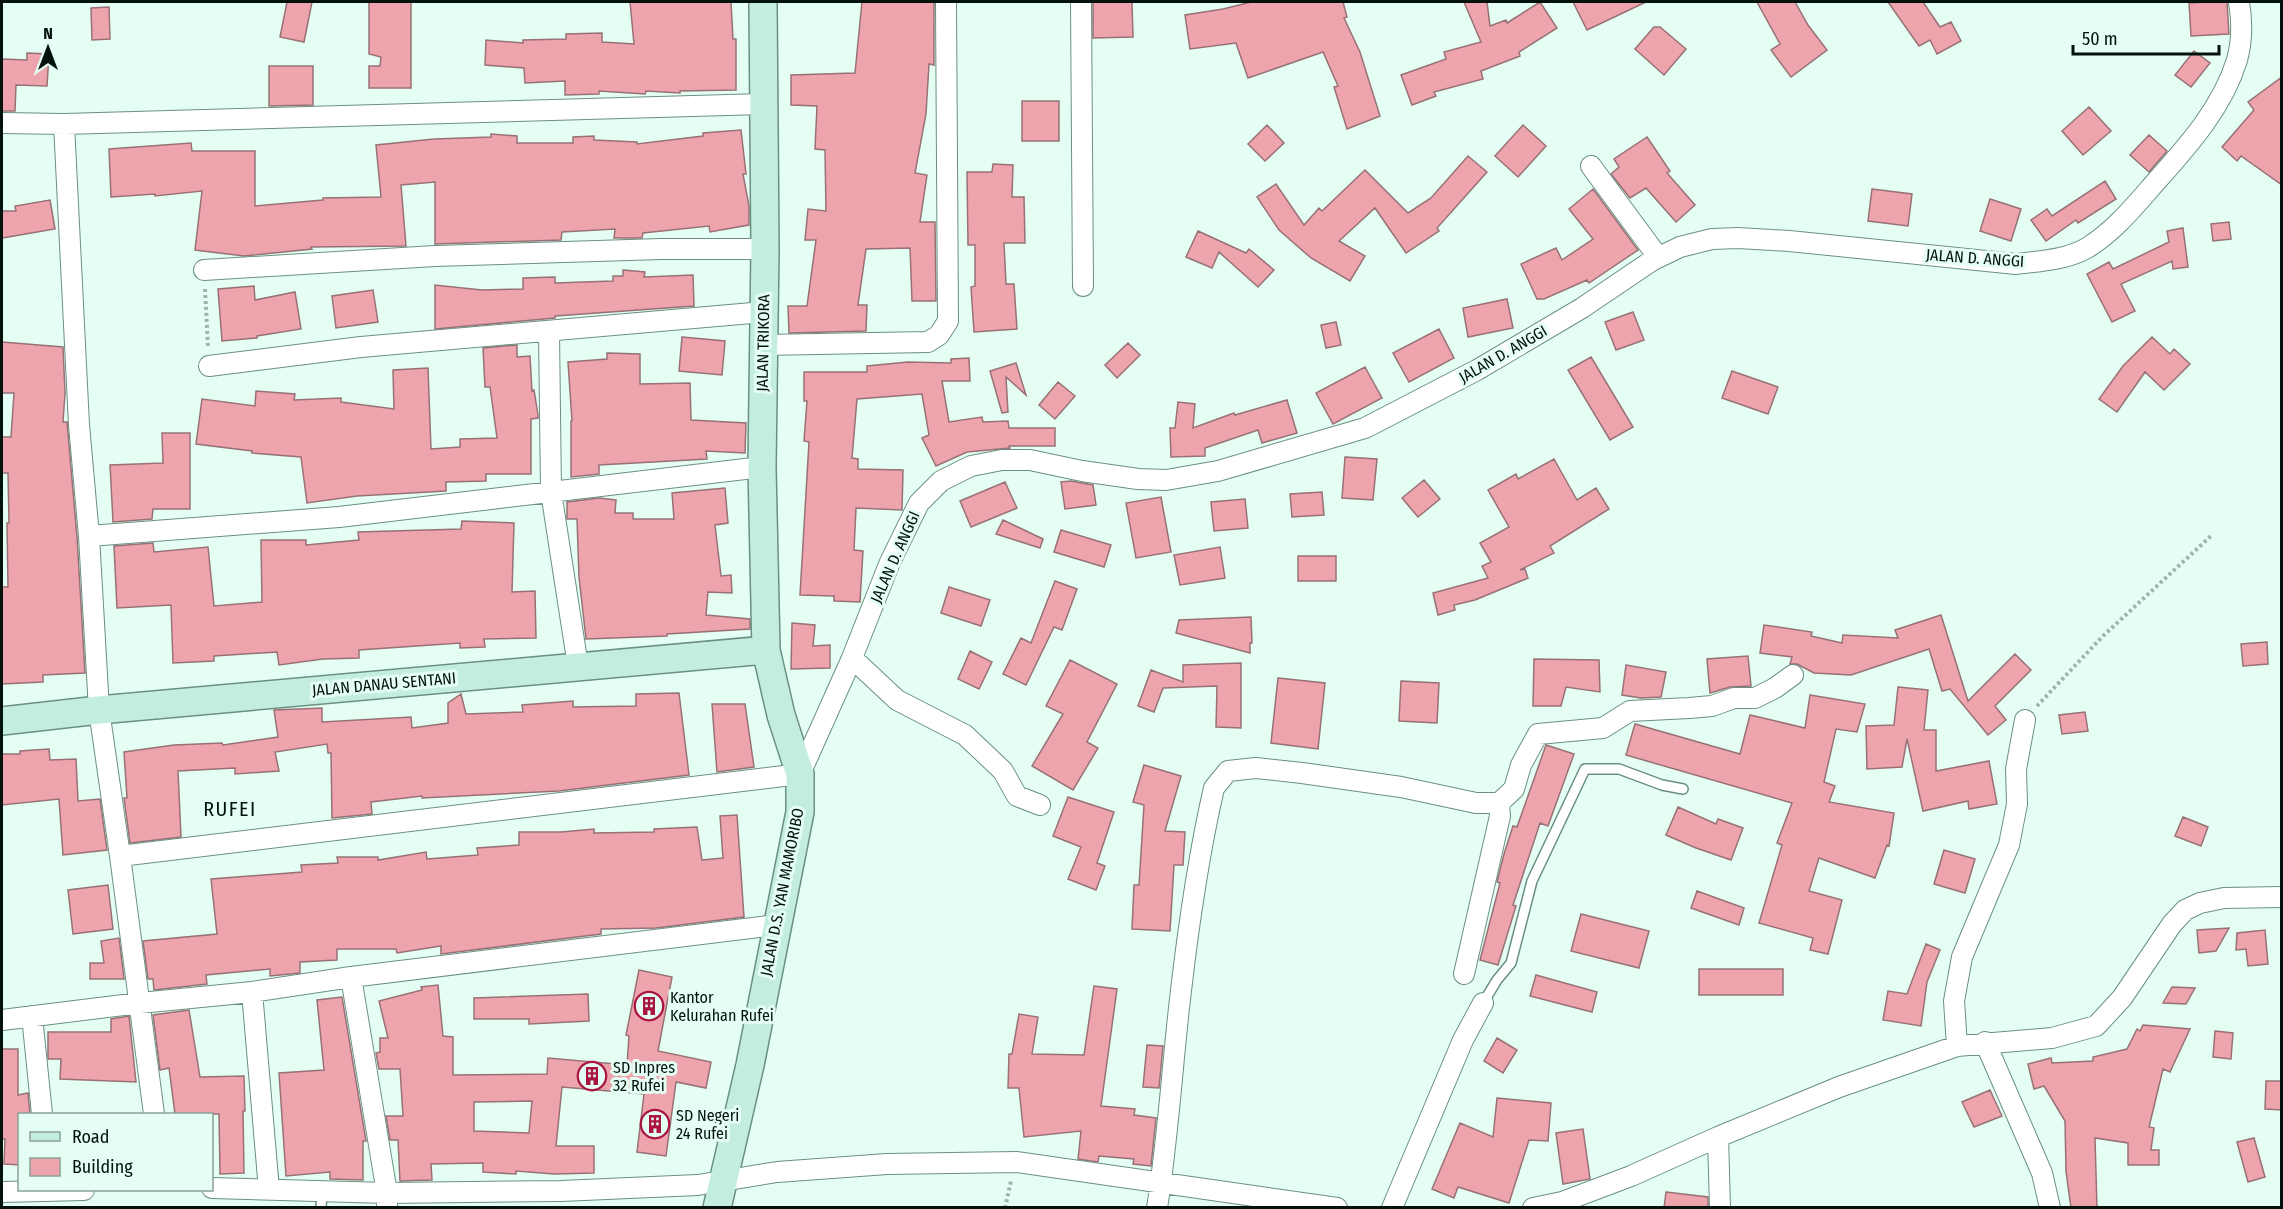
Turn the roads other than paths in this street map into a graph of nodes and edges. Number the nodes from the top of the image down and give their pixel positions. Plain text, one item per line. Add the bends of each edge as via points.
1 (763, 2) edge
2 (946, 2) edge
3 (1081, 2) edge
4 (2239, 2) edge
5 (763, 104) junction
6 (2, 123) edge
7 (64, 124) junction
8 (1591, 166) dead end
9 (765, 249) junction
10 (1658, 258) junction
11 (204, 270) road end
12 (1083, 286) dead end
13 (764, 312) junction
14 (549, 332) junction
15 (762, 345) junction
16 (209, 366) road end
17 (762, 467) junction
18 (551, 492) junction
19 (89, 536) junction
20 (766, 650) junction
21 (852, 658) junction
22 (578, 666) junction
23 (1794, 675) dead end
24 (773, 683) joint
25 (99, 710) junction
26 (2025, 720) road end
27 (2, 721) edge
28 (800, 774) junction
29 (1683, 789) dead end
30 (1499, 803) junction
31 (1040, 806) dead end
32 (120, 856) junction
33 (2282, 897) edge
34 (776, 924) junction
35 (1464, 974) dead end
36 (351, 977) junction
37 (252, 992) junction
38 (140, 1002) junction
39 (1483, 1004) joint
40 (32, 1016) junction
41 (2, 1020) edge
42 (1985, 1042) junction
43 (1957, 1046) junction
44 (42, 1113) edge
45 (153, 1113) edge
46 (1718, 1137) junction
47 (723, 1181) junction
48 (1161, 1183) junction
49 (213, 1188) edge
50 (269, 1190) junction
51 (27, 1191) edge
52 (2, 1192) edge
53 (321, 1200) edge
54 (387, 1200) edge
55 (560, 1202) edge
56 (1305, 1205) edge
57 (1534, 1207) edge
58 (717, 1208) edge
59 (1157, 1208) edge
60 (1337, 1208) edge
61 (1392, 1208) edge
62 (1720, 1208) edge
63 (2050, 1208) edge

1 - 5 street, JALAN TRIKORA
2 - 15 street via 948,321 939,336 927,342
3 - 12 street
4 - 10 street, JALAN D. ANGGI via 2242,19 2237,59 2222,96 2194,138 2148,191 2113,229 2086,249 2052,260 2016,264 1738,238 1680,247
5 - 7 street
5 - 9 street, JALAN TRIKORA
6 - 7 street
7 - 19 street via 79,425
8 - 10 street
9 - 11 street via 435,256
9 - 13 street, JALAN TRIKORA
10 - 21 street, JALAN D. ANGGI via 1477,370 1365,428 1218,471 1166,480 1093,473 1030,460 971,466 941,481 920,503 890,562
13 - 14 street
13 - 15 street, JALAN TRIKORA
14 - 16 street via 361,347
14 - 18 street
15 - 17 street, JALAN TRIKORA
17 - 18 street
17 - 20 street, JALAN TRIKORA
18 - 19 street via 339,518
18 - 22 street
19 - 25 street
20 - 22 street, JALAN DANAU SENTANI
20 - 24 street, JALAN TRIKORA
21 - 28 street, JALAN D. ANGGI
21 - 31 street via 897,699 965,735 1003,771 1017,796
22 - 25 street, JALAN DANAU SENTANI
23 - 30 street via 1755,698 1734,698 1712,706 1630,711 1602,728 1538,734 1521,765 1514,789
24 - 28 street, JALAN D.S. YAN MAMORIBO
25 - 27 street, JALAN DANAU SENTANI
25 - 32 street
26 - 43 street via 2009,845 1962,957 1954,1001
28 - 32 street
28 - 34 street, JALAN D.S. YAN MAMORIBO via 800,812
29 - 39 lane via 1619,768 1585,768 1532,881 1511,963
30 - 35 street via 1500,816
30 - 48 street via 1476,803 1302,773 1256,768 1228,771 1214,788 1190,923
32 - 38 street
33 - 42 street via 2224,898 2185,910 2122,998 2096,1026 2052,1038
34 - 36 street
34 - 47 street, JALAN D.S. YAN MAMORIBO via 750,1065
36 - 37 street
36 - 54 street
37 - 38 street
37 - 50 street
38 - 40 street
38 - 45 street
39 - 61 street via 1463,1040
40 - 41 street
40 - 44 street
42 - 43 street
42 - 63 street via 2042,1173
43 - 46 street via 1839,1087
46 - 57 street via 1631,1176 1562,1202
46 - 62 street
47 - 48 street via 777,1172 887,1164 1016,1162
47 - 55 street
47 - 58 street, JALAN D.S. YAN MAMORIBO
48 - 56 street
48 - 59 street
49 - 50 street
50 - 53 street
51 - 52 street
53 - 54 street
54 - 55 street
56 - 60 street

